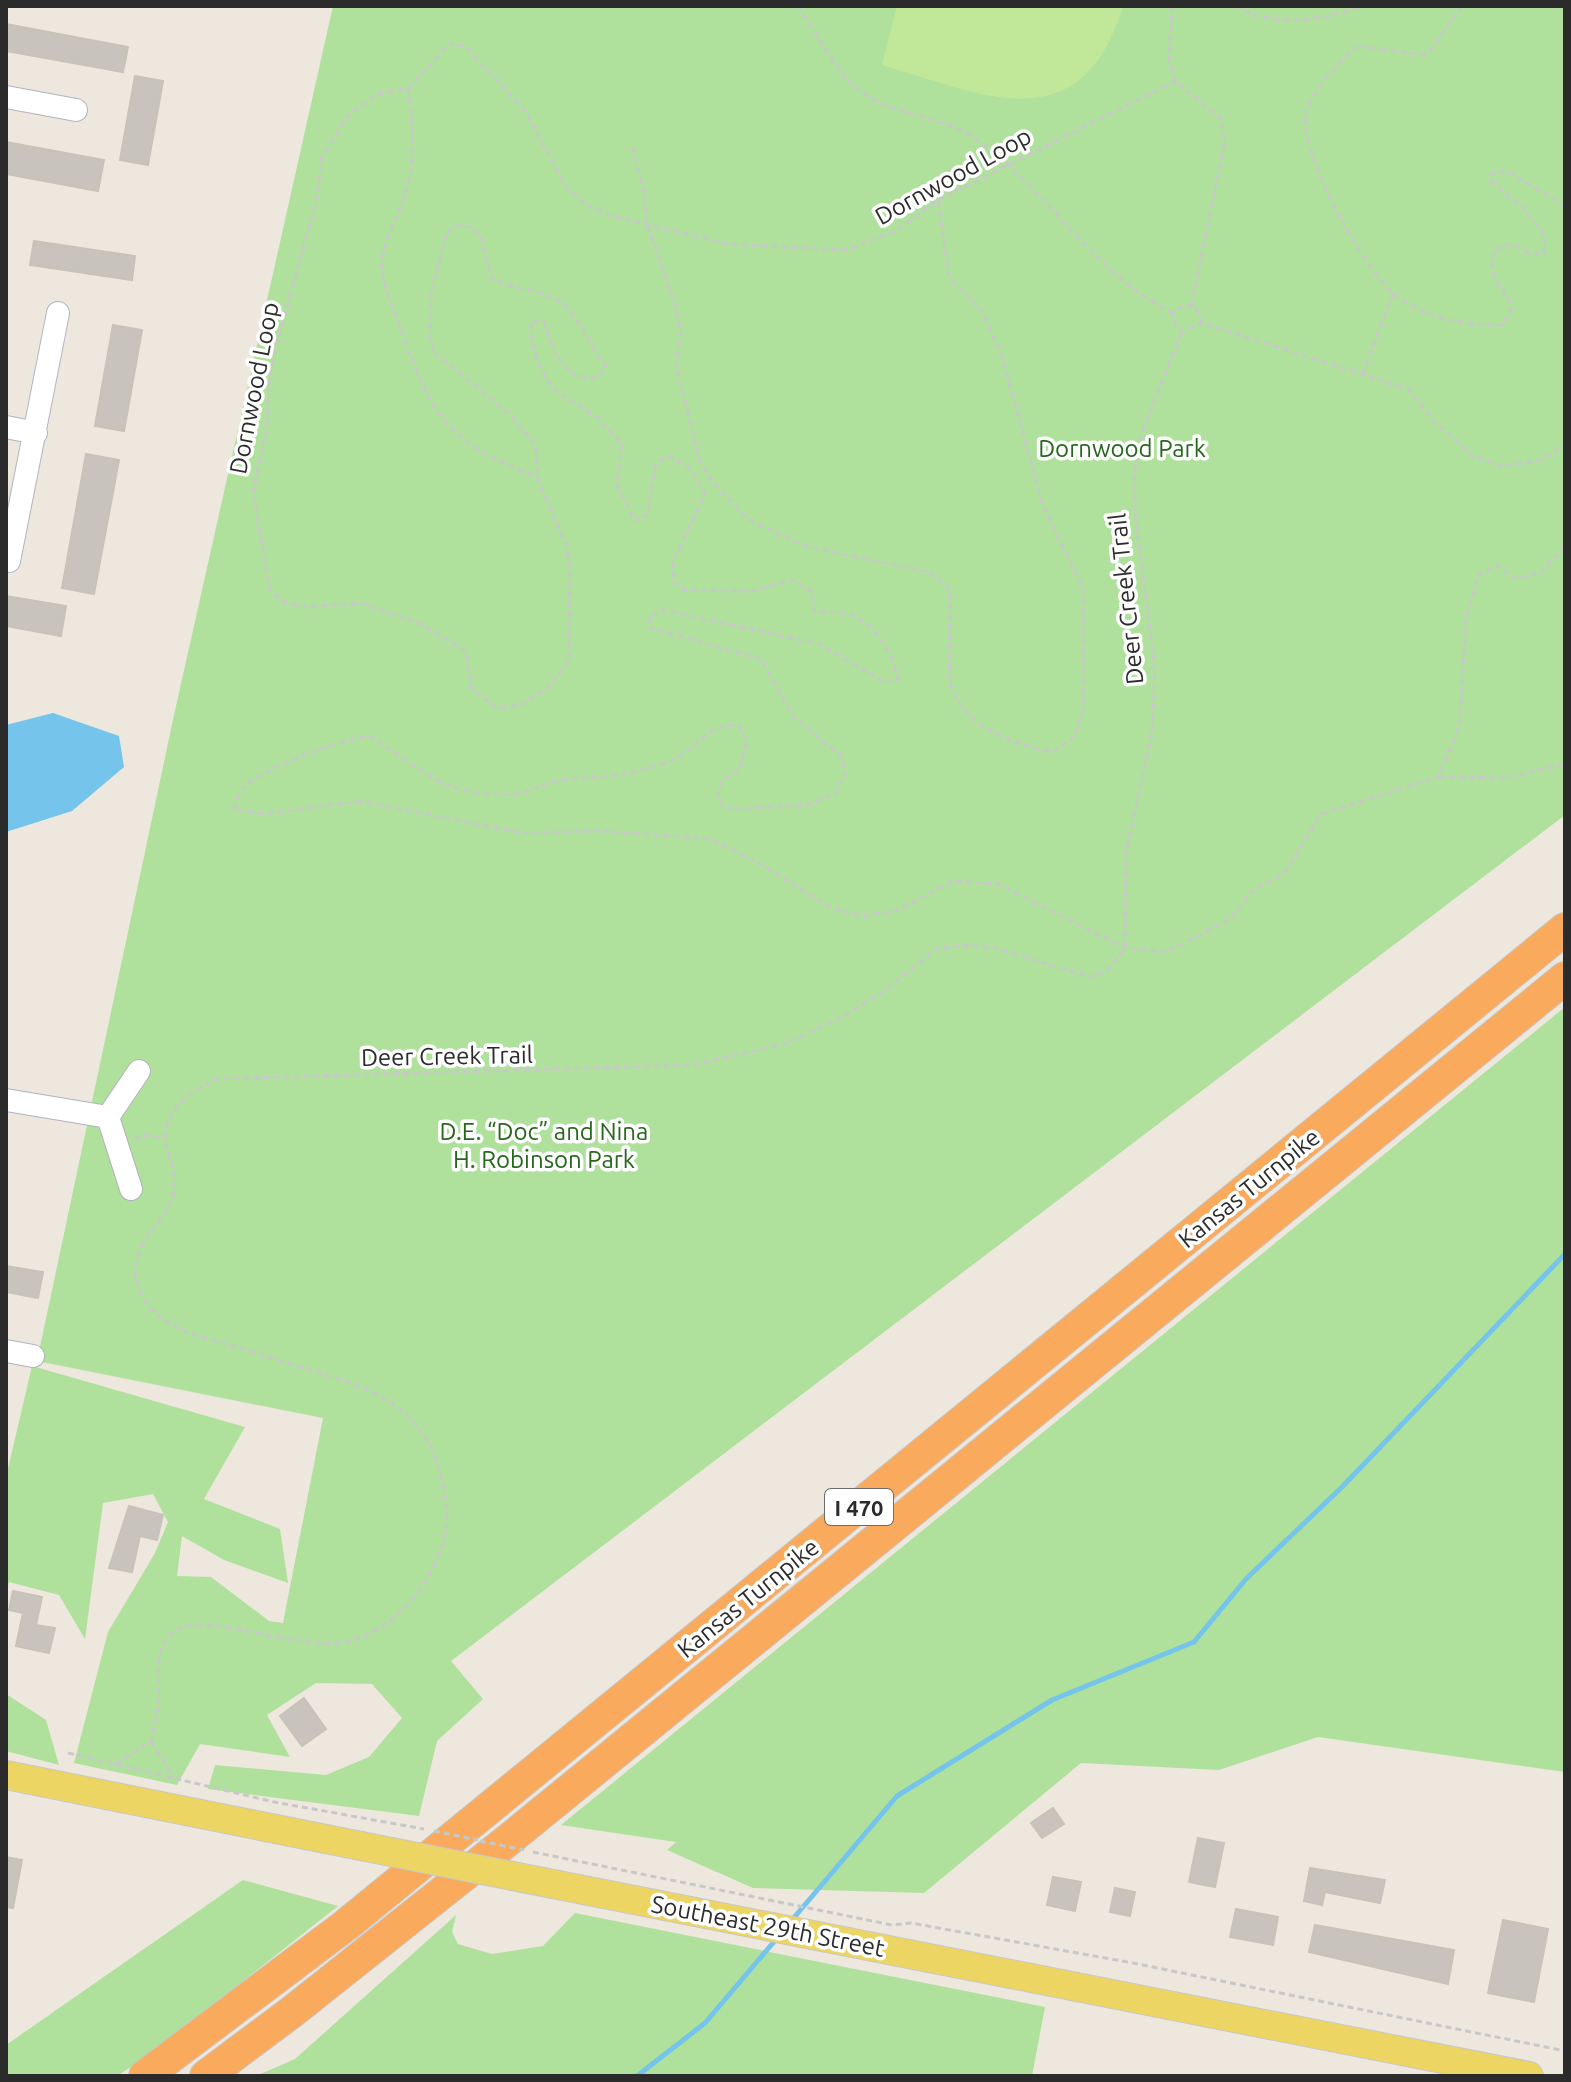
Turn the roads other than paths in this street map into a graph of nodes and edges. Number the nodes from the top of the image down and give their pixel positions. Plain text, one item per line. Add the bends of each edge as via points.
1 (6, 97) edge
2 (76, 110) dead end
3 (58, 313) dead end
4 (6, 427) edge
5 (36, 433) junction
6 (9, 561) dead end
7 (1565, 929) edge
8 (1565, 978) edge
9 (139, 1071) dead end
10 (6, 1100) edge
11 (108, 1117) junction
12 (131, 1189) dead end
13 (6, 1351) edge
14 (33, 1356) dead end
15 (6, 1775) edge
16 (145, 2076) edge
17 (206, 2076) edge
18 (1529, 2076) edge

1 - 2 street
3 - 5 street
4 - 5 street
5 - 6 street
7 - 16 highway, Kansas Turnpike / I 470 via 346,1925
8 - 17 highway, Kansas Turnpike / I 470 via 524,1828
9 - 11 street
10 - 11 street
11 - 12 street
13 - 14 street
15 - 18 main road, Southeast 29th Street, bridge

